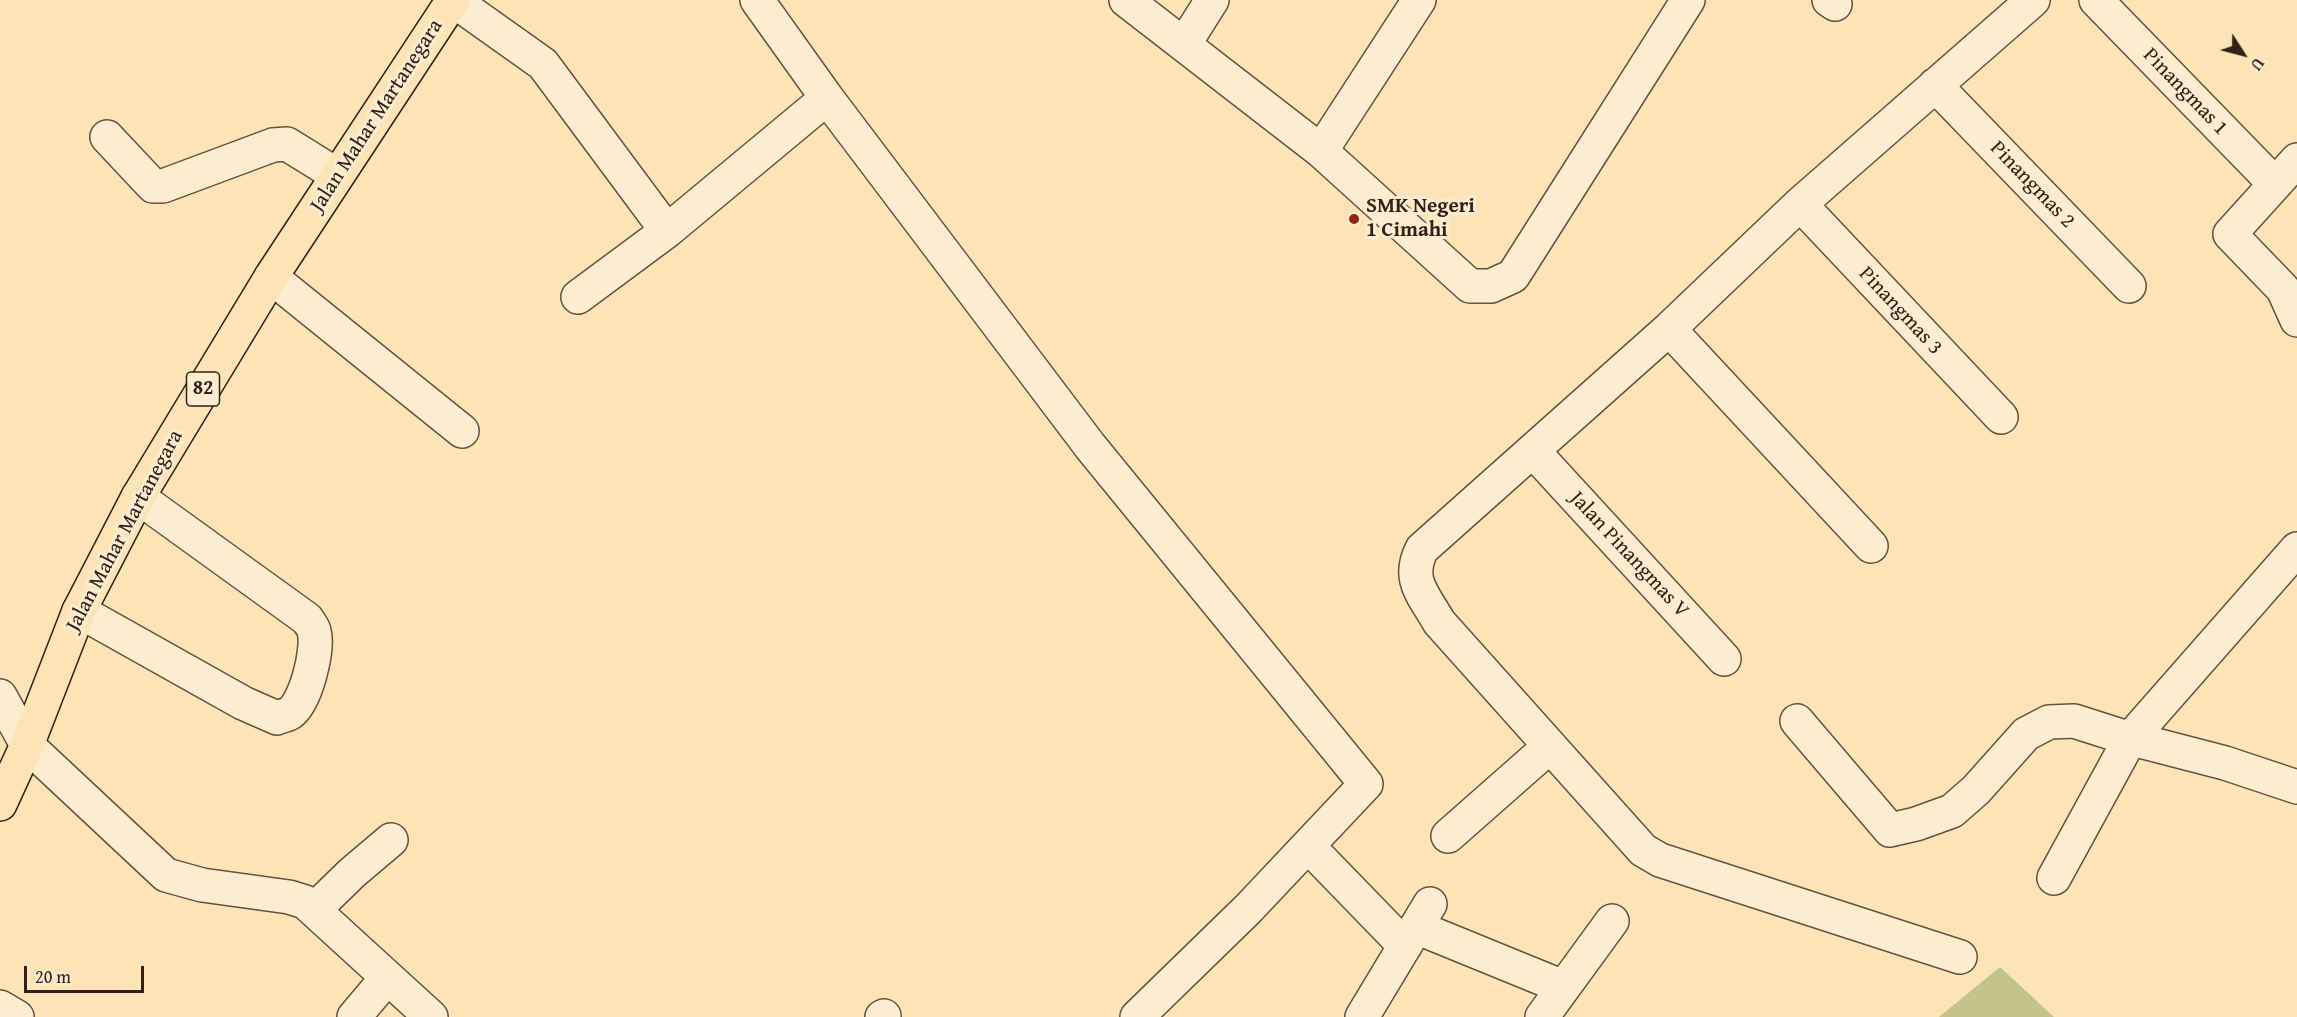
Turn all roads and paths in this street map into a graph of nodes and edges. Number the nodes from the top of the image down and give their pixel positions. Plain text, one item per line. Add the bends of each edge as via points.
1 (453, 0) edge
2 (757, 0) edge
3 (1126, 0) edge
4 (1212, 0) edge
5 (1419, 0) edge
6 (1688, 0) edge
7 (2033, 0) edge
8 (2096, 0) edge
9 (1997, 15) edge
10 (1185, 43) junction
11 (1935, 85) junction
12 (826, 98) junction
13 (107, 137) dead end
14 (1321, 151) junction
15 (2297, 160) edge
16 (338, 175) junction
17 (2274, 183) junction
18 (1800, 204) junction
19 (667, 231) junction
20 (271, 277) junction
21 (2129, 286) dead end
22 (578, 297) dead end
23 (2297, 320) edge
24 (1669, 329) junction
25 (2001, 417) dead end
26 (462, 431) dead end
27 (1533, 451) junction
28 (138, 497) junction
29 (1871, 546) dead end
30 (2297, 549) edge
31 (78, 611) junction
32 (1724, 659) dead end
33 (0, 696) edge
34 (1797, 721) dead end
35 (2130, 738) junction
36 (27, 745) junction
37 (1549, 747) junction
38 (2297, 787) edge
39 (0, 804) edge
40 (1448, 836) dead end
41 (392, 840) dead end
42 (1308, 846) junction
43 (2054, 878) dead end
44 (314, 910) junction
45 (1612, 921) dead end
46 (1417, 926) junction
47 (1960, 957) dead end
48 (387, 978) junction
49 (1563, 987) junction
50 (0, 1007) edge
51 (17, 1017) edge
52 (354, 1017) edge
53 (431, 1017) edge
54 (1137, 1017) edge
55 (1362, 1017) edge
56 (1542, 1017) edge

1 - 16 main road, Jalan Mahar Martanegara / 82
1 - 19 street via 543,64
2 - 12 street
3 - 10 street
4 - 10 street
5 - 14 street
6 - 14 street via 1513,276 1491,286 1470,286
7 - 9 street
8 - 17 street, Pinangmas 1
9 - 11 street
10 - 14 street
11 - 18 street
11 - 21 street, Pinangmas 2
12 - 19 street
12 - 42 street via 1090,446 1366,784
13 - 16 street via 153,186 163,186 273,145 287,144
15 - 17 street
16 - 20 main road, Jalan Mahar Martanegara / 82
17 - 23 street via 2230,234 2283,289
18 - 24 street
18 - 25 street, Pinangmas 3
19 - 22 street
20 - 26 street
20 - 28 main road, Jalan Mahar Martanegara / 82
24 - 27 street
24 - 29 street
27 - 32 street, Jalan Pinangmas V
27 - 37 street via 1422,549 1414,564 1415,580 1439,622
28 - 31 main road, Jalan Mahar Martanegara / 82
28 - 31 street via 307,619 315,639 312,666 302,694 291,713 277,718 243,704
30 - 35 street
31 - 36 main road, Jalan Mahar Martanegara / 82
33 - 36 street
34 - 35 street via 1890,830 1952,811 2026,734 2049,722 2074,721
35 - 38 street
35 - 43 street
36 - 39 main road, Jalan Mahar Martanegara / 82
36 - 44 street via 166,875 202,885 289,897
37 - 40 street
37 - 47 street via 1643,850 1660,860
41 - 44 street
42 - 46 street
42 - 54 street
44 - 48 street
45 - 49 street
46 - 49 street
46 - 55 street
48 - 52 street
48 - 53 street
49 - 56 street
50 - 51 street

